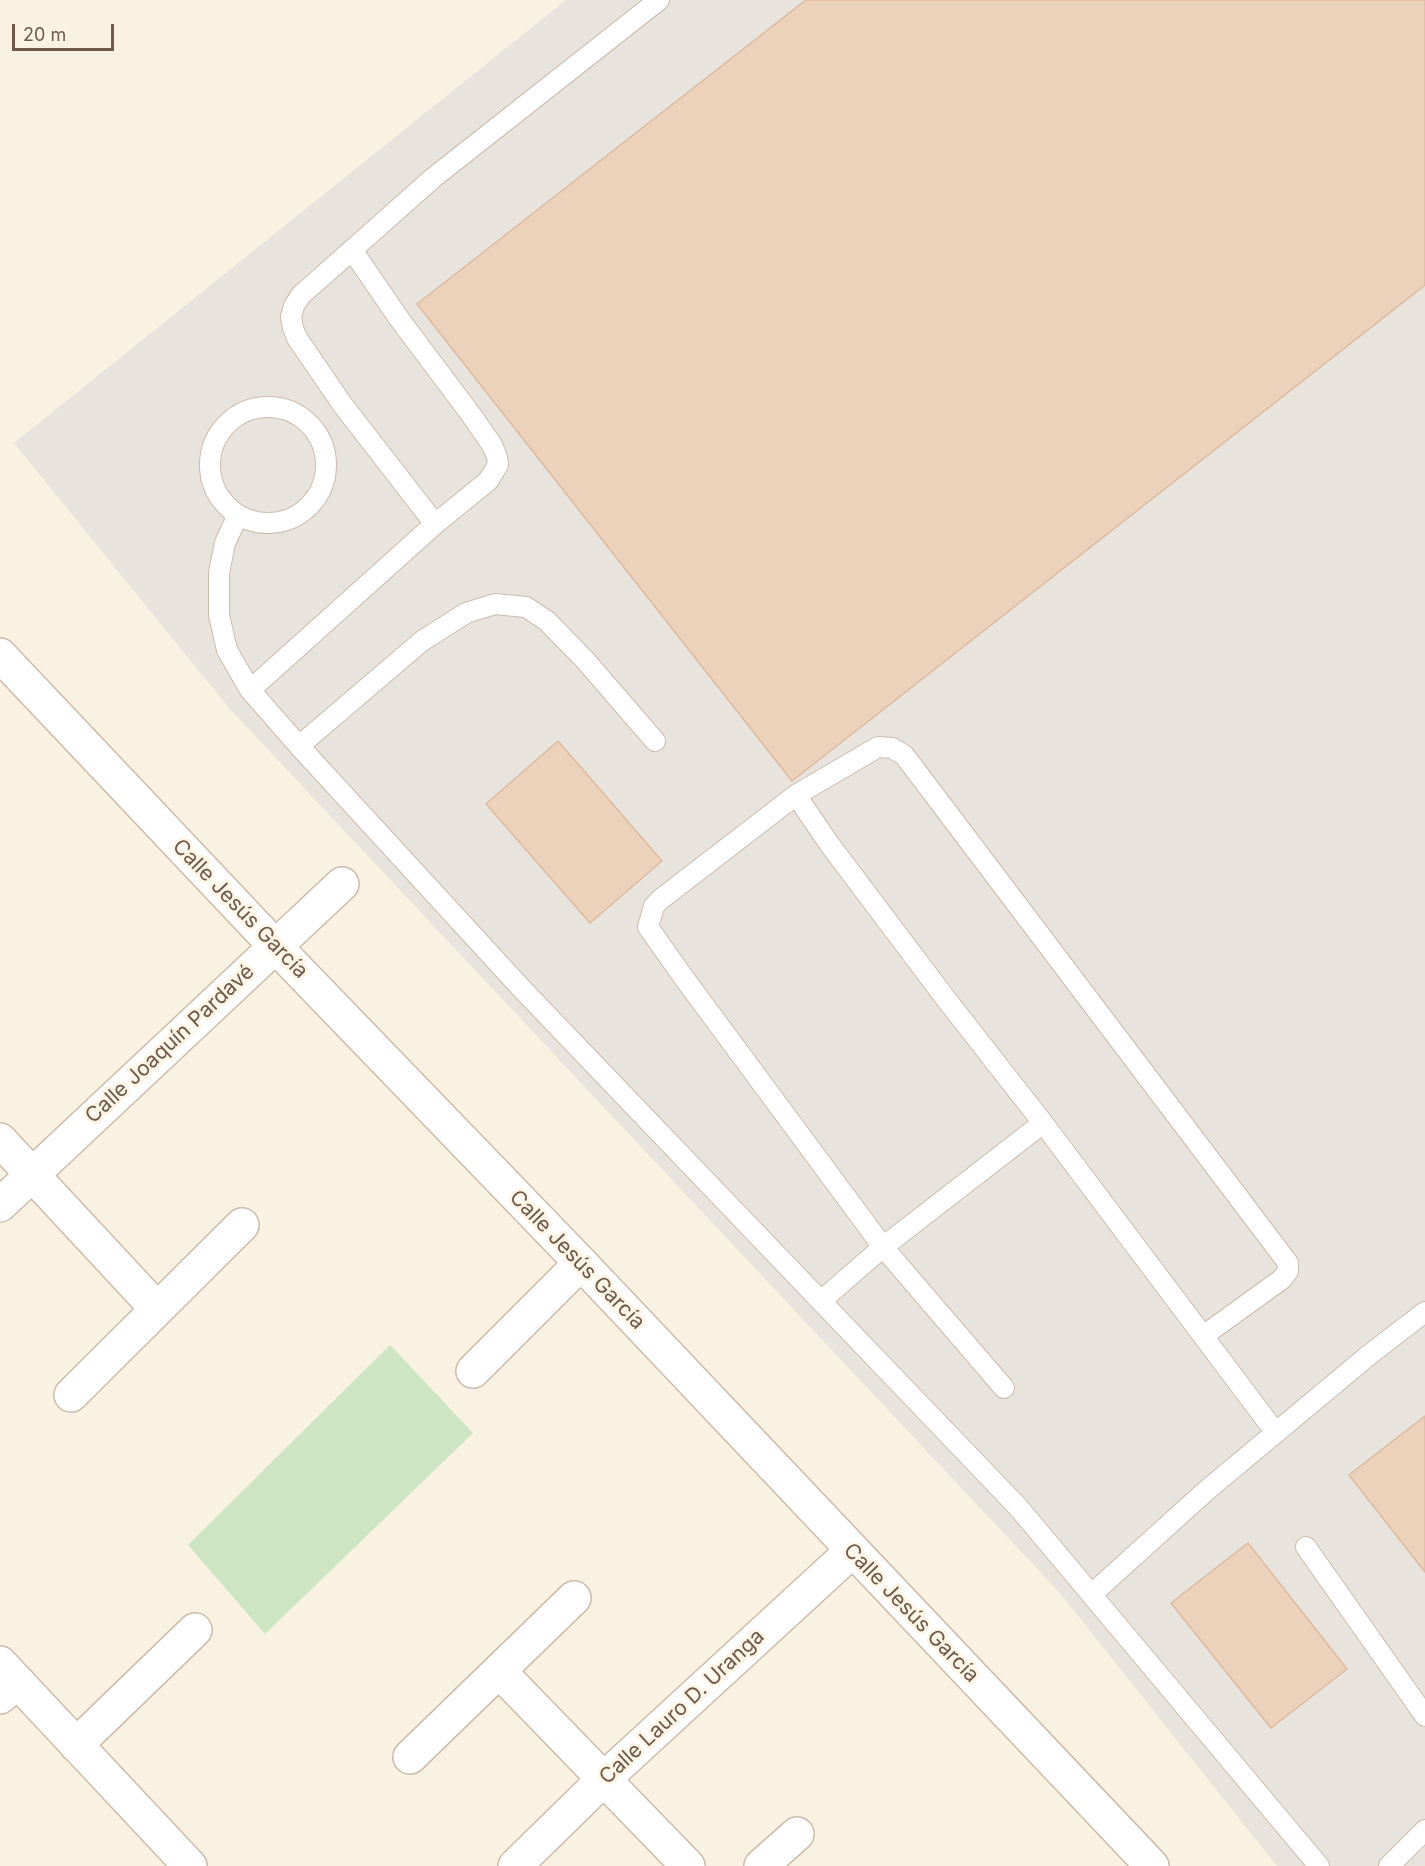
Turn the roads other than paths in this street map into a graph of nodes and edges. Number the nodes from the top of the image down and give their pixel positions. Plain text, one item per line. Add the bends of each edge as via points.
1 (659, 0) edge
2 (352, 250) junction
3 (238, 515) junction
4 (435, 524) junction
5 (0, 655) edge
6 (250, 690) junction
7 (655, 741) dead end
8 (299, 746) junction
9 (796, 795) junction
10 (342, 884) dead end
11 (274, 946) junction
12 (1043, 1123) junction
13 (0, 1140) edge
14 (32, 1174) junction
15 (0, 1205) edge
16 (242, 1226) dead end
17 (883, 1247) junction
18 (581, 1263) junction
19 (821, 1301) junction
20 (157, 1309) junction
21 (1425, 1312) edge
22 (1203, 1336) junction
23 (473, 1371) dead end
24 (1004, 1388) dead end
25 (71, 1395) dead end
26 (1276, 1433) junction
27 (1306, 1547) dead end
28 (852, 1551) junction
29 (1092, 1594) junction
30 (574, 1598) dead end
31 (195, 1630) dead end
32 (499, 1671) junction
33 (6, 1681) edge
34 (1425, 1716) edge
35 (76, 1745) junction
36 (410, 1757) dead end
37 (605, 1779) junction
38 (1425, 1830) edge
39 (797, 1834) dead end
40 (1148, 1865) edge
41 (190, 1866) edge
42 (515, 1866) edge
43 (688, 1866) edge
44 (761, 1866) edge
45 (1319, 1866) edge
46 (1389, 1866) edge

1 - 2 lane via 433,178
2 - 4 lane via 301,295 291,317 293,328 342,404
2 - 4 lane via 497,456 498,465 488,481
3 - 3 lane via 253,522 286,521 301,513 322,488 325,455 311,426 298,415 266,407 250,410 222,428 213,442 210,475 215,491
3 - 6 lane via 225,543 219,573 219,615 227,650
4 - 6 lane
5 - 11 street, Calle Jesús García
6 - 8 lane
7 - 8 lane via 547,621 526,607 495,604 466,613 422,641
8 - 19 lane via 522,988
9 - 12 lane via 939,990
9 - 17 lane via 661,899 654,906 648,927
9 - 22 lane via 878,747 892,748 903,755 1288,1263 1282,1279
10 - 11 street, Calle Joaquín Pardavé
11 - 14 street, Calle Joaquín Pardavé
11 - 18 street, Calle Jesús García
12 - 17 lane
12 - 22 lane
13 - 14 street
14 - 15 street, Calle Joaquín Pardavé
14 - 20 street
16 - 20 street
17 - 19 lane
17 - 24 lane
18 - 23 street
18 - 28 street, Calle Jesús García
19 - 29 lane via 1018,1507
20 - 25 street
21 - 26 lane
22 - 26 lane
26 - 29 lane
27 - 34 lane
28 - 37 street, Calle Lauro D. Uranga
28 - 40 street, Calle Jesús García
29 - 45 lane
30 - 32 street
31 - 35 street
32 - 36 street
32 - 37 street
33 - 35 street
35 - 41 street
37 - 42 street, Calle Lauro D. Uranga
37 - 43 street
38 - 46 lane
39 - 44 street

